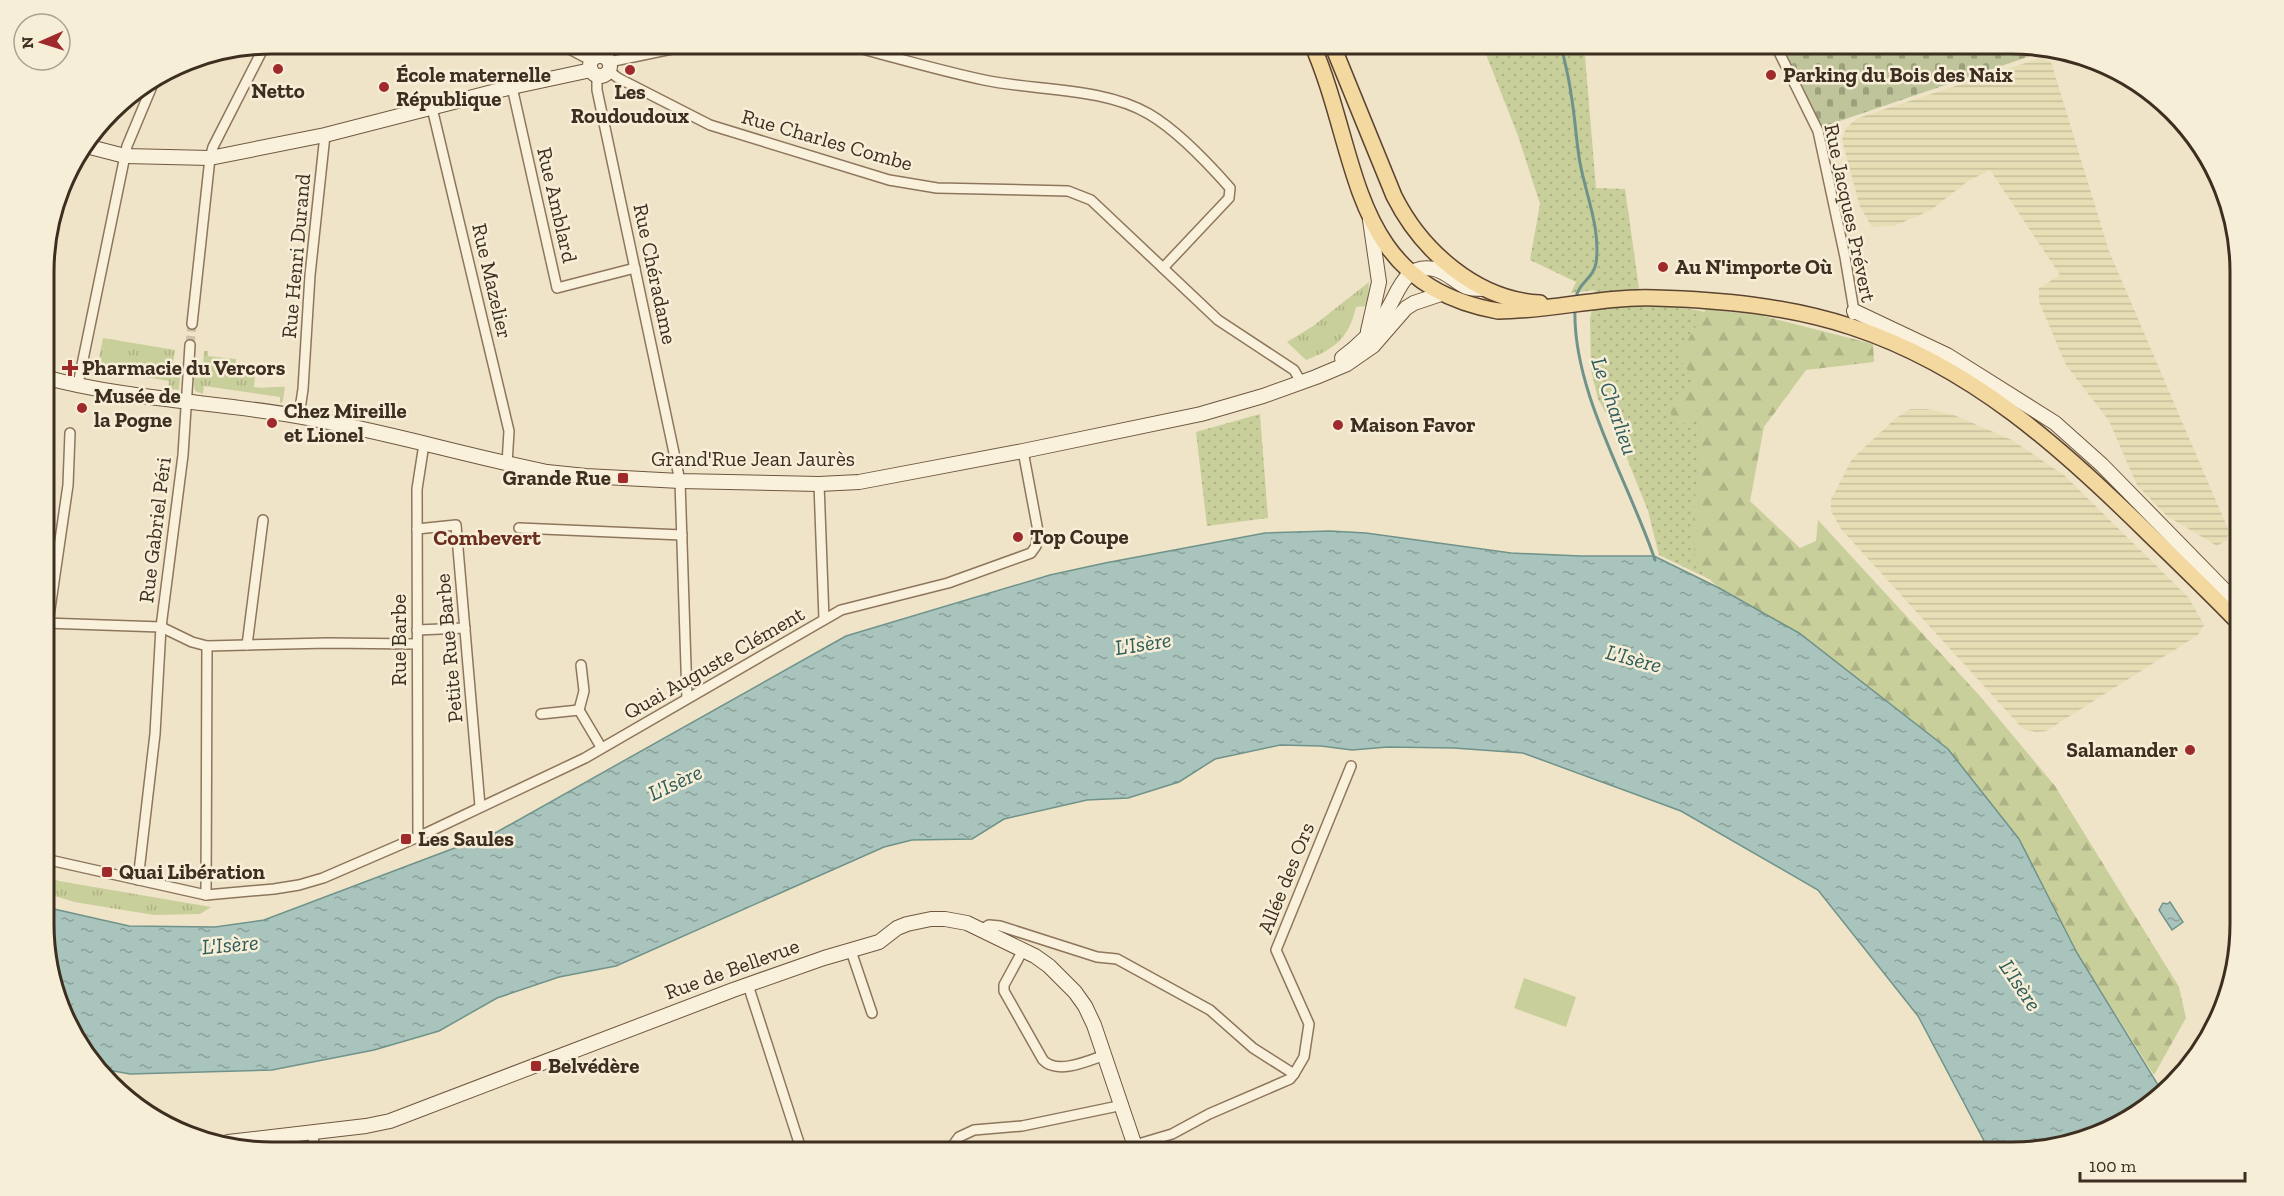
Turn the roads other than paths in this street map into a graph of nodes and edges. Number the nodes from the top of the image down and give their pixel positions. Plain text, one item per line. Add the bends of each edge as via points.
1 (260, 54) edge
2 (582, 54) edge
3 (646, 54) edge
4 (882, 54) edge
5 (1316, 54) edge
6 (1336, 54) edge
7 (1780, 54) edge
8 (601, 63) edge
9 (512, 87) junction
10 (150, 92) edge
11 (432, 108) junction
12 (325, 135) junction
13 (93, 148) edge
14 (125, 156) junction
15 (210, 158) junction
16 (1369, 215) junction
17 (635, 268) junction
18 (1163, 268) junction
19 (1411, 273) junction
20 (1489, 289) junction
21 (1441, 294) junction
22 (1564, 304) junction
23 (1854, 311) junction
24 (192, 324) tunnel mouth
25 (1850, 326) junction
26 (1367, 335) junction
27 (190, 345) tunnel mouth
28 (1316, 377) junction
29 (54, 378) edge
30 (1300, 382) junction
31 (78, 384) junction
32 (185, 401) junction
33 (299, 416) junction
34 (70, 433) dead end
35 (424, 444) junction
36 (1023, 451) junction
37 (507, 464) junction
38 (680, 481) junction
39 (819, 484) junction
40 (263, 520) dead end
41 (519, 528) dead end
42 (417, 529) junction
43 (682, 535) junction
44 (54, 573) edge
45 (2230, 596) edge
46 (2230, 614) edge
47 (824, 619) junction
48 (54, 623) edge
49 (161, 627) junction
50 (465, 628) junction
51 (417, 630) junction
52 (417, 644) junction
53 (247, 645) junction
54 (207, 646) junction
55 (580, 665) dead end
56 (687, 698) junction
57 (579, 710) junction
58 (541, 714) dead end
59 (601, 747) junction
60 (1351, 766) dead end
61 (480, 806) junction
62 (418, 837) junction
63 (54, 861) edge
64 (138, 880) junction
65 (206, 895) junction
66 (982, 929) junction
67 (1023, 950) junction
68 (851, 951) junction
69 (748, 985) junction
70 (872, 1013) dead end
71 (1105, 1055) junction
72 (1294, 1074) junction
73 (1123, 1105) junction
74 (312, 1133) junction
75 (245, 1140) edge
76 (314, 1142) edge
77 (799, 1142) edge
78 (955, 1142) edge
79 (1134, 1142) edge
80 (1153, 1142) edge

1 - 15 street
2 - 8 street, Rue Charles Combe
3 - 8 street
4 - 18 street via 984,80 1100,96 1150,114 1202,157 1230,188 1229,198
5 - 16 main road
6 - 20 main road via 1404,217 1443,261
7 - 23 street, Rue Jacques Prévert via 1818,131
8 - 9 street
8 - 17 street, Rue Chéradame via 597,90
8 - 18 street, Rue Charles Combe via 618,78 710,125 889,180 936,188 1068,191 1091,200
9 - 11 street
9 - 17 street, Rue Amblard via 557,288
10 - 14 street
11 - 12 street
11 - 37 street, Rue Mazelier via 509,431
12 - 15 street
12 - 33 street, Rue Henri Durand
13 - 14 street
14 - 15 street
14 - 31 street
15 - 24 street
16 - 19 main road via 1390,251
16 - 26 street via 1379,282
17 - 38 street, Rue Chéradame
18 - 30 street, Rue Charles Combe via 1218,320 1294,370
19 - 20 street via 1434,269 1466,287
19 - 21 main road
19 - 26 street
20 - 22 main road via 1518,300
21 - 22 main road via 1498,311
21 - 28 street via 1406,308 1373,346 1347,364
22 - 25 main road via 1652,298 1730,302 1790,310
23 - 25 street, Rue Jacques Prévert
23 - 45 street via 1947,355 2055,423 2102,465
25 - 46 main road via 1923,357 1966,381 2032,427 2096,482
26 - 28 street
27 - 32 street, Rue Gabriel Péri
28 - 30 street, Grand'Rue Jean Jaurès
29 - 31 street, Grand'Rue Jean Jaurès
30 - 36 street, Grand'Rue Jean Jaurès via 1200,414
31 - 32 street, Grand'Rue Jean Jaurès via 90,380 141,388 171,393
32 - 33 street, Grand'Rue Jean Jaurès
32 - 49 street, Rue Gabriel Péri via 183,455
33 - 35 street, Grand'Rue Jean Jaurès
34 - 44 street via 68,485
35 - 37 street, Grand'Rue Jean Jaurès
35 - 42 street, Rue Barbe via 417,489
36 - 39 street, Grand'Rue Jean Jaurès via 859,482
36 - 47 street, Quai Auguste Clément via 1038,531 1032,553 948,582 841,610
37 - 38 street, Grand'Rue Jean Jaurès via 586,477
38 - 39 street, Grand'Rue Jean Jaurès
38 - 43 street, Rue Chéradame
39 - 47 street
40 - 53 street
41 - 43 street
42 - 50 street, Petite Rue Barbe via 456,525
42 - 51 street, Rue Barbe
43 - 56 street, Rue Chéradame
47 - 56 street, Quai Auguste Clément
48 - 49 street
49 - 54 street
49 - 64 street, Rue Gabriel Péri via 155,734
50 - 51 street
50 - 61 street, Petite Rue Barbe
51 - 52 street, Rue Barbe
52 - 53 street
52 - 62 street, Rue Barbe
53 - 54 street
54 - 65 street
55 - 57 street via 584,691
56 - 59 street, Quai Auguste Clément
57 - 58 street
57 - 59 street
59 - 61 street, Quai Auguste Clément
60 - 72 street, Allée des Ors via 1276,950 1309,1024 1304,1058
61 - 62 street, Quai Auguste Clément
62 - 65 street, Quai Auguste Clément via 299,885
63 - 64 street, Quai Auguste Clément
64 - 65 street, Quai Auguste Clément
66 - 67 street, Rue de Bellevue
66 - 68 street, Rue de Bellevue via 945,919 918,921 897,928 879,942
66 - 72 street via 1000,926 1097,957 1117,959 1210,1010 1253,1048
67 - 71 street, Rue de Bellevue via 1049,966 1075,992 1085,1006
67 - 71 street via 1004,991 1043,1060 1060,1067
68 - 69 street, Rue de Bellevue
68 - 70 street
69 - 74 street, Rue de Bellevue via 415,1113 366,1126
69 - 77 street
71 - 73 street, Rue de Bellevue
72 - 80 street
73 - 78 street via 1022,1126 974,1130
73 - 79 street, Rue de Bellevue
74 - 75 street, Rue de Bellevue
74 - 76 street

